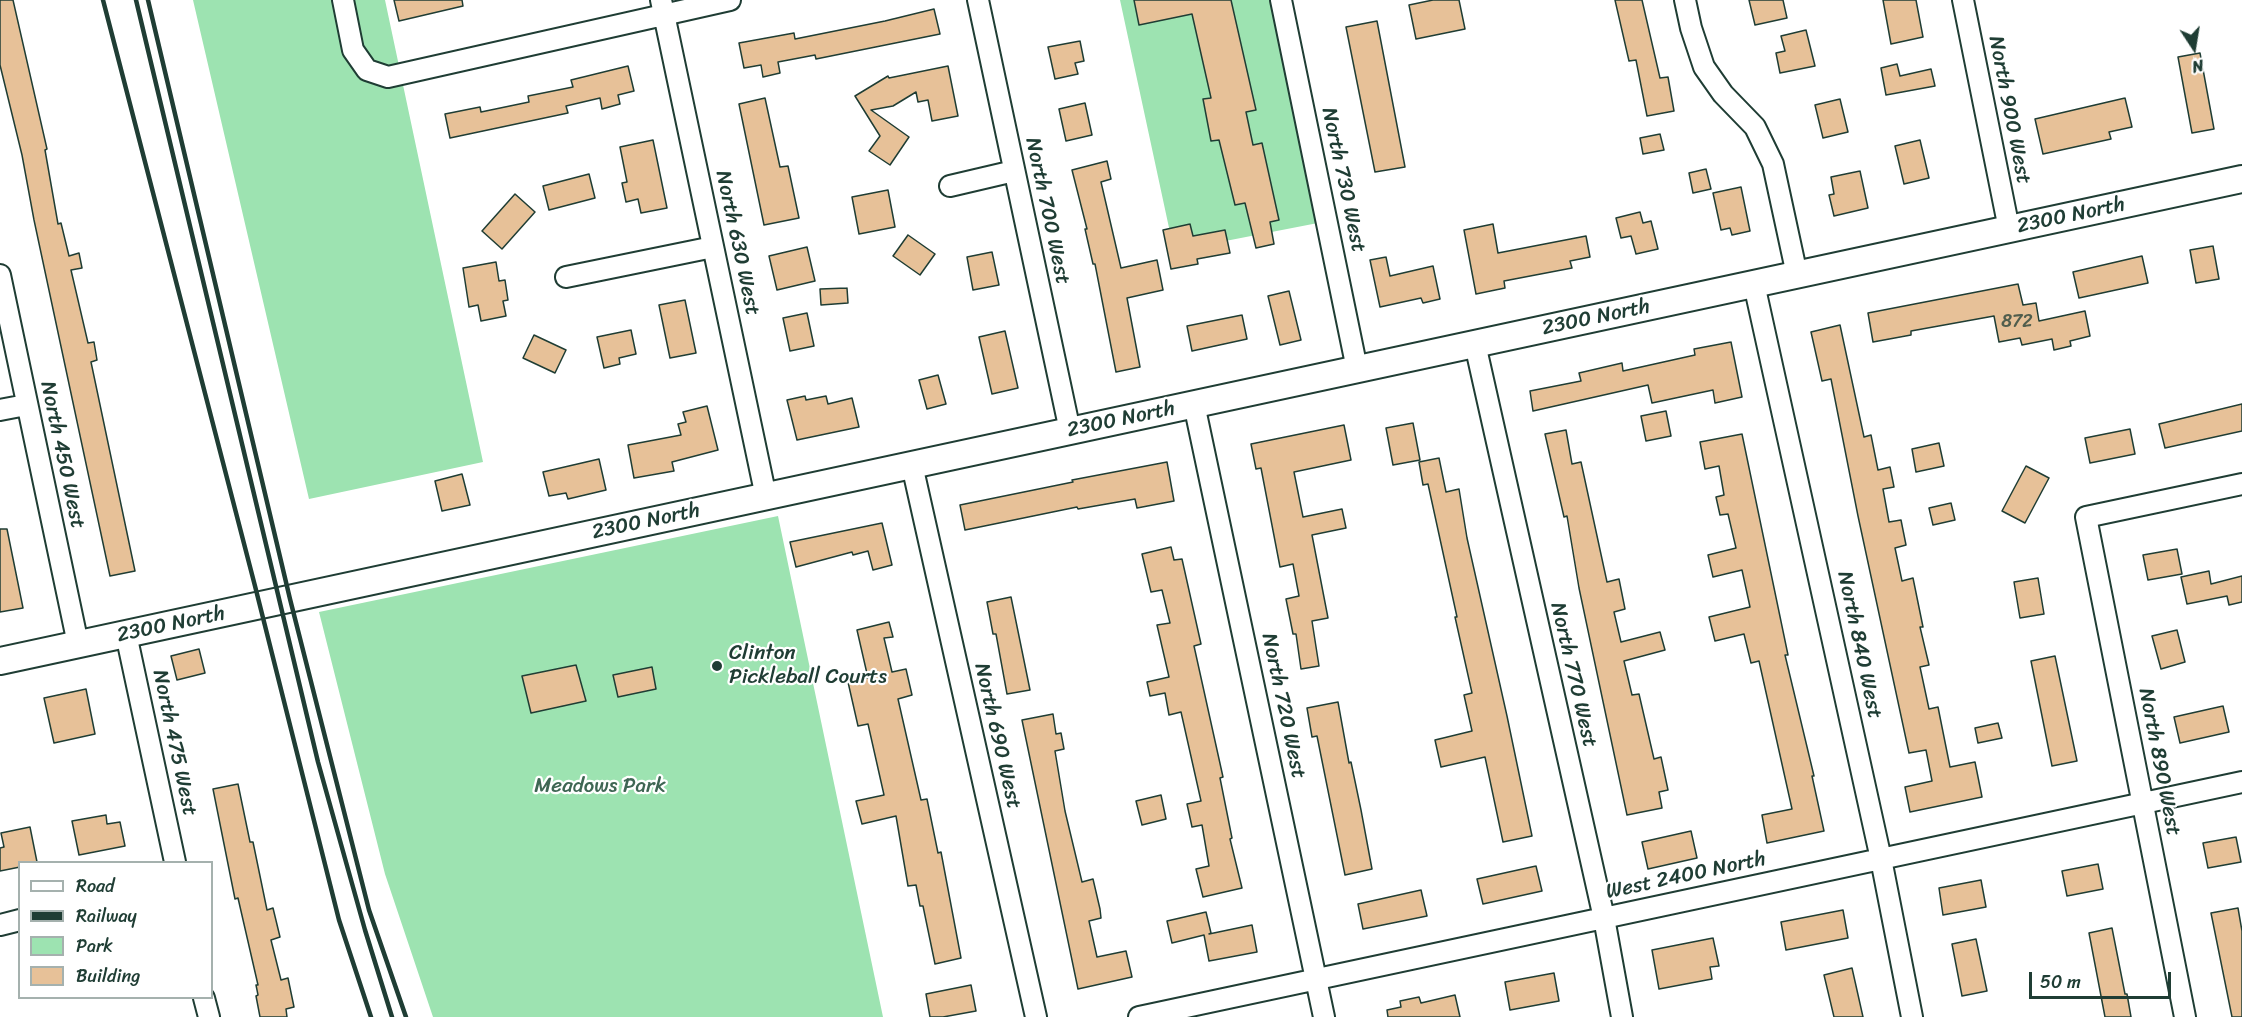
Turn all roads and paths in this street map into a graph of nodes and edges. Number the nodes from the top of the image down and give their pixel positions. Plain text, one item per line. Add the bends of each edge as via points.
1 (343, 0) edge
2 (730, 0) edge
3 (978, 0) edge
4 (1281, 0) edge
5 (1685, 0) edge
6 (1963, 0) edge
7 (662, 7) edge
8 (1014, 171) junction
9 (2242, 179) edge
10 (950, 186) dead end
11 (2009, 229) junction
12 (713, 246) junction
13 (1797, 274) junction
14 (0, 275) edge
15 (566, 278) dead end
16 (1754, 284) junction
17 (1474, 344) junction
18 (1357, 369) junction
19 (1194, 404) junction
20 (26, 405) junction
21 (0, 410) edge
22 (1070, 431) junction
23 (912, 465) junction
24 (2242, 484) edge
25 (766, 497) junction
26 (126, 634) junction
27 (78, 644) junction
28 (0, 661) edge
29 (2242, 782) edge
30 (2142, 803) junction
31 (1881, 859) junction
32 (175, 861) edge
33 (1604, 918) junction
34 (18, 920) edge
35 (0, 924) edge
36 (1317, 979) junction
37 (204, 999) edge
38 (208, 1017) edge
39 (1036, 1017) edge
40 (1139, 1017) edge
41 (1324, 1017) edge
42 (1622, 1017) edge
43 (1912, 1017) edge
44 (2185, 1017) edge

1 - 7 street via 353,50 367,70 388,77
2 - 7 street
3 - 8 street, North 700 West
4 - 18 street, North 730 West
5 - 13 street via 1704,67 1723,94 1755,127 1773,164
6 - 11 street, North 900 West
7 - 12 street, North 630 West
8 - 10 street
8 - 22 street, North 700 West
9 - 11 street, 2300 North
11 - 13 street, 2300 North
12 - 15 street
12 - 25 street, North 630 West
13 - 16 street, 2300 North
14 - 20 street, North 450 West
16 - 17 street, 2300 North
16 - 31 street, North 840 West
17 - 18 street, 2300 North
17 - 33 street, North 770 West
18 - 19 street, 2300 North
19 - 22 street, 2300 North
19 - 36 street, North 720 West
20 - 21 street
20 - 27 street, North 450 West
22 - 23 street, 2300 North
23 - 25 street, 2300 North
23 - 39 street, North 690 West
24 - 30 street, North 890 West via 2086,517
25 - 26 street, 2300 North
26 - 27 street, 2300 North
26 - 32 street, North 475 West
27 - 28 street, 2300 North
29 - 30 street, West 2400 North
30 - 31 street, West 2400 North
30 - 44 street, North 890 West
31 - 33 street, West 2400 North
31 - 43 street, North 840 West
33 - 36 street, West 2400 North
33 - 42 street, North 770 West
34 - 35 street
36 - 40 street, West 2400 North
36 - 41 street, North 720 West
37 - 38 street

